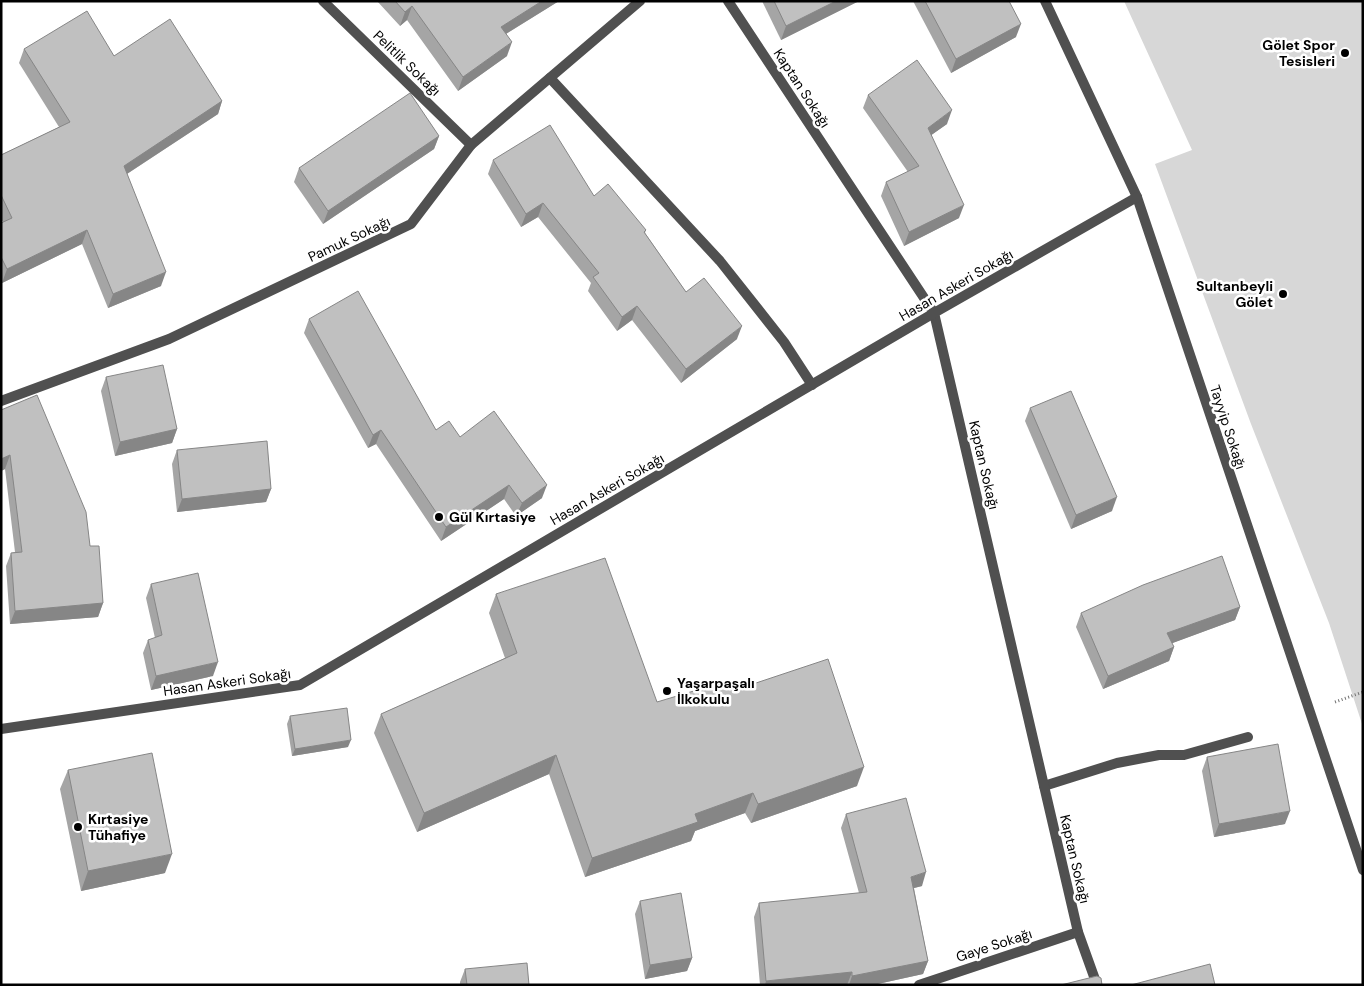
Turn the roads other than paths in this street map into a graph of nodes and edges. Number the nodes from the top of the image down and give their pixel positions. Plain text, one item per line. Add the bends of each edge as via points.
1 (323, 1) edge
2 (640, 1) edge
3 (728, 1) edge
4 (1045, 1) edge
5 (550, 78) junction
6 (471, 145) junction
7 (1137, 197) junction
8 (934, 313) junction
9 (812, 385) junction
10 (1, 401) edge
11 (1, 729) edge
12 (1248, 737) dead end
13 (1044, 786) junction
14 (1363, 870) edge
15 (1078, 932) junction
16 (919, 985) edge
17 (1097, 985) edge

1 - 6 street, Pelitlik Sokağı
2 - 5 street, Pamuk Sokağı
3 - 8 street, Kaptan Sokağı
4 - 7 street, Tayyip Sokağı
5 - 6 street, Pamuk Sokağı
5 - 9 street via 720,260 784,342
6 - 10 street, Pamuk Sokağı via 411,224 170,339
7 - 8 street, Hasan Askeri Sokağı
7 - 14 street, Tayyip Sokağı
8 - 9 street, Hasan Askeri Sokağı
8 - 13 street, Kaptan Sokağı
9 - 11 street, Hasan Askeri Sokağı via 300,685
12 - 13 street via 1184,754 1117,763
13 - 15 street, Kaptan Sokağı
15 - 16 street, Gaye Sokağı
15 - 17 street, Kaptan Sokağı

